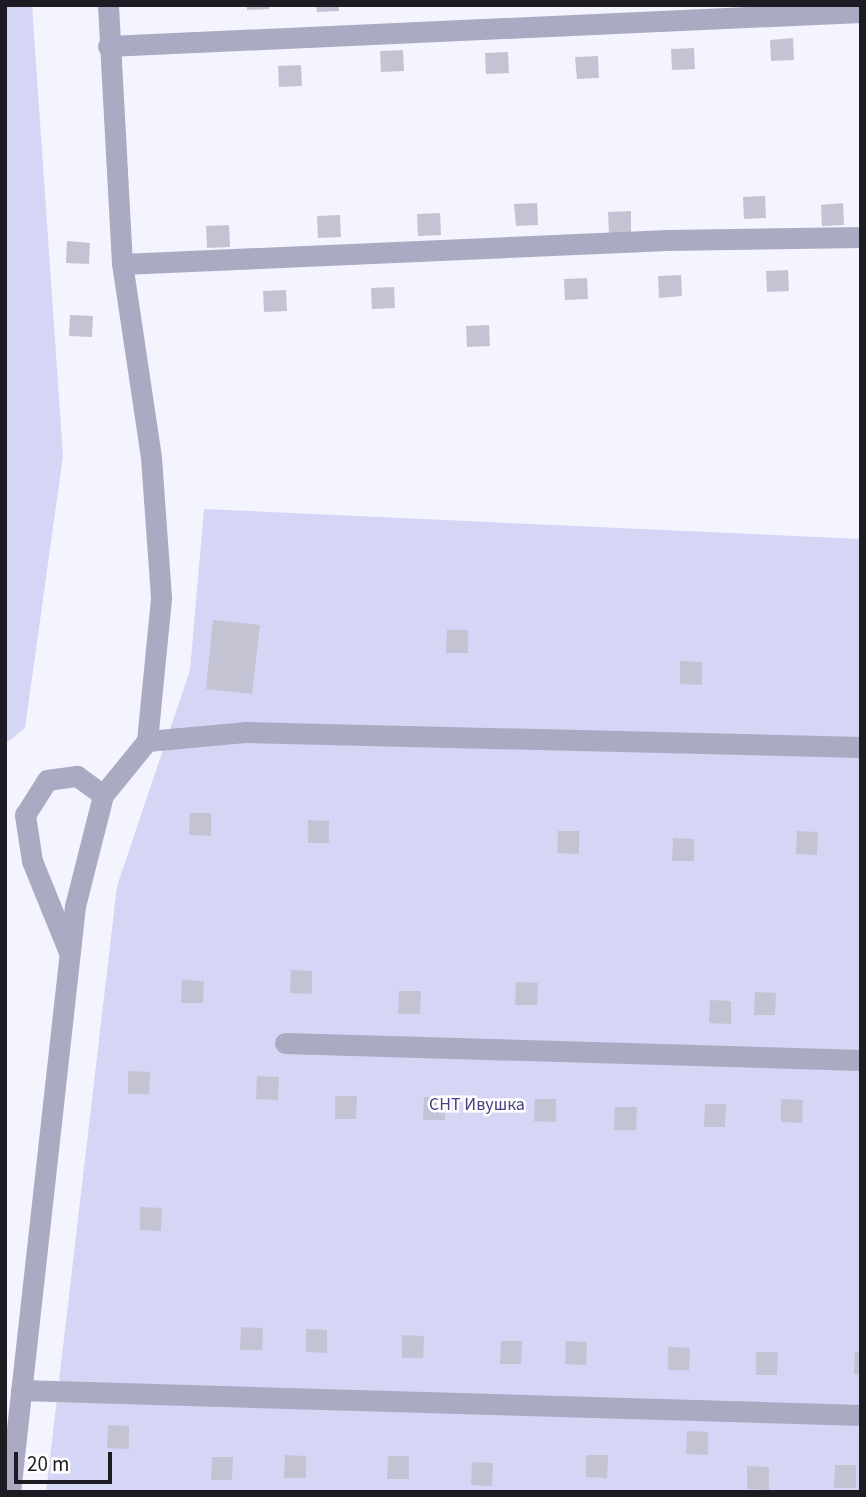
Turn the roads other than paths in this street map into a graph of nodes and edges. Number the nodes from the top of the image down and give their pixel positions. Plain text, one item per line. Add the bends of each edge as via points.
1 (108, 5) edge
2 (861, 12) edge
3 (108, 46) junction
4 (861, 237) edge
5 (122, 264) junction
6 (147, 741) junction
7 (861, 747) edge
8 (103, 795) junction
9 (69, 952) junction
10 (285, 1043) dead end
11 (861, 1060) edge
12 (21, 1390) junction
13 (861, 1415) edge
14 (10, 1492) edge

1 - 3 street
2 - 3 street
3 - 5 street
4 - 5 street via 667,240
5 - 6 street via 151,457 160,597
6 - 7 street via 245,733
6 - 8 street
8 - 9 street
8 - 9 street via 77,776 47,780 25,815 32,861
9 - 12 street
10 - 11 street
12 - 13 street
12 - 14 street

